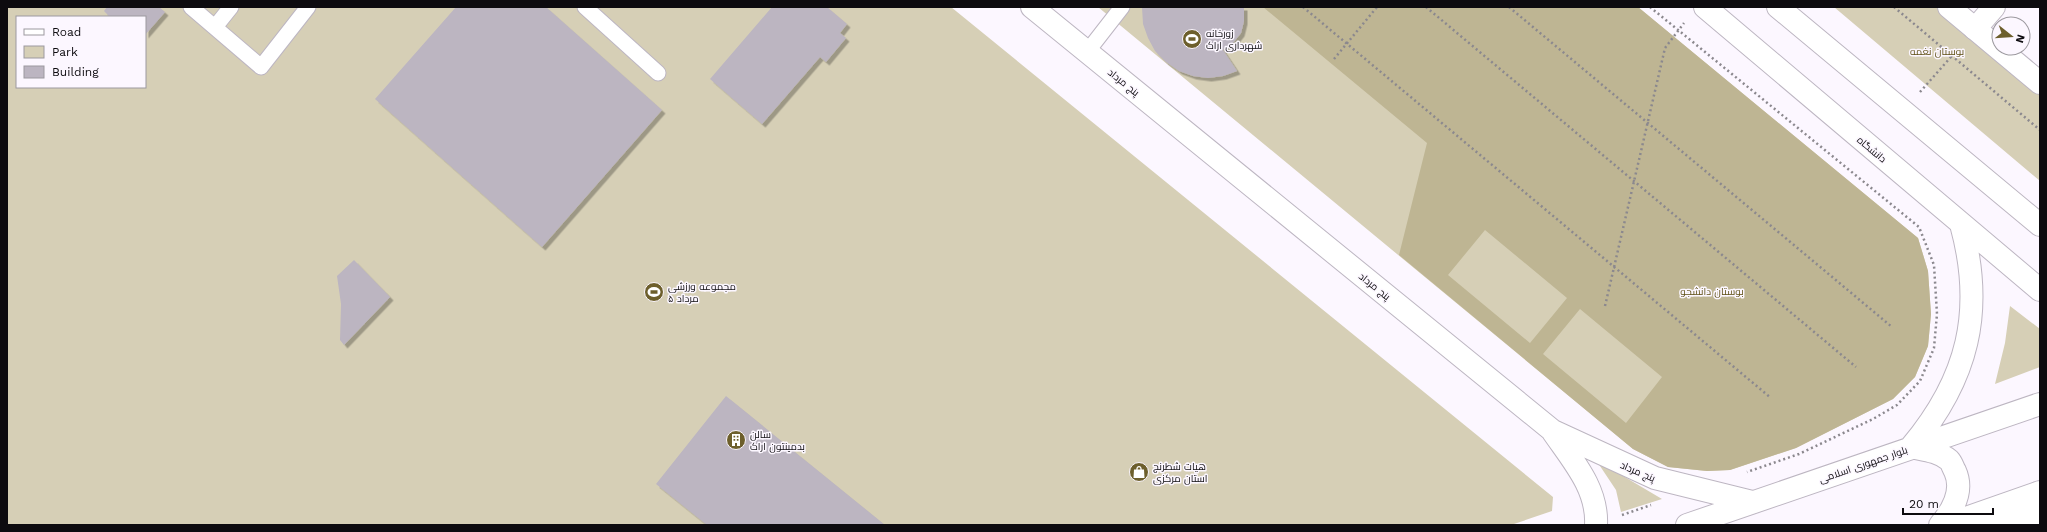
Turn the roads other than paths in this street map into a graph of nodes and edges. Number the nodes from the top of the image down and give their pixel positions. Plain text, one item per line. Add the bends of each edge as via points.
1 (191, 7) edge
2 (231, 7) edge
3 (308, 7) edge
4 (585, 7) edge
5 (1032, 7) edge
6 (1122, 7) edge
7 (1705, 7) edge
8 (1778, 7) edge
9 (1949, 7) edge
10 (1994, 7) edge
11 (215, 27) junction
12 (1975, 29) junction
13 (1087, 52) junction
14 (658, 73) dead end
15 (2040, 83) edge
16 (1961, 224) junction
17 (2040, 225) edge
18 (2040, 290) edge
19 (2040, 404) edge
20 (1553, 432) junction
21 (1911, 447) junction
22 (2040, 492) edge
23 (1752, 502) junction
24 (2040, 513) edge
25 (1597, 525) edge
26 (1687, 525) edge
27 (1940, 525) edge
28 (1946, 525) edge
29 (1954, 525) edge

1 - 11 lane
2 - 11 lane
3 - 11 lane via 261,67
4 - 14 lane
5 - 13 main road, پنج مرداد
6 - 13 lane
7 - 16 main road, دانشگاه
8 - 17 main road
9 - 12 main road
10 - 12 main road
12 - 15 main road
13 - 20 main road, پنج مرداد
16 - 18 main road, دانشگاه
16 - 21 main road via 1972,277 1969,330 1954,381 1928,427
19 - 21 main road, بلوار جمهوری اسلامی
20 - 23 main road, پنج مرداد via 1655,478
20 - 25 main road via 1590,487 1597,507
21 - 23 main road, بلوار جمهوری اسلامی
21 - 27 main road via 1935,452 1950,461 1958,478 1957,499 1950,514
22 - 28 main road
23 - 26 main road, بلوار جمهوری اسلامی
24 - 29 main road

